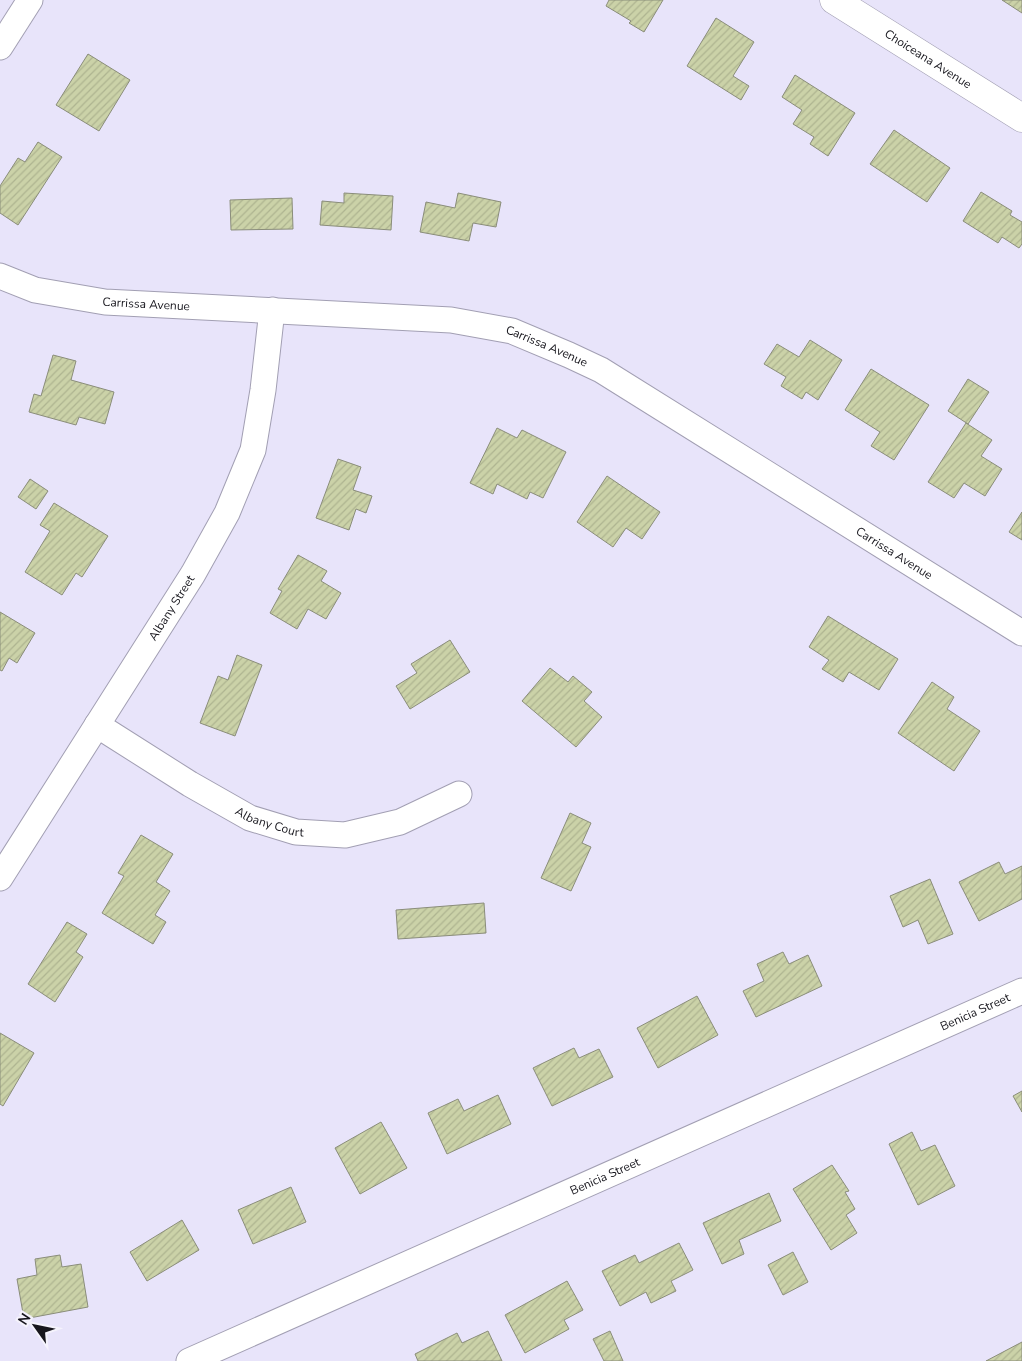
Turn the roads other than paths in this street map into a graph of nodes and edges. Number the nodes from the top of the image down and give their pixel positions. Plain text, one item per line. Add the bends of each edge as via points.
1 (30, 0) edge
2 (834, 0) edge
3 (0, 48) edge
4 (1022, 118) edge
5 (0, 276) edge
6 (272, 310) junction
7 (1022, 633) edge
8 (97, 725) junction
9 (459, 794) dead end
10 (0, 878) edge
11 (1022, 991) edge
12 (189, 1361) edge

1 - 3 street
2 - 4 street, Choiceana Avenue
5 - 6 street, Carrissa Avenue via 35,290 105,302
6 - 7 street, Carrissa Avenue via 451,320 512,331 569,355 601,370
6 - 8 street, Albany Street via 253,450 227,513 193,574
8 - 9 street, Albany Court via 250,818 296,832 345,835 364,831 400,822
8 - 10 street, Albany Street
11 - 12 street, Benicia Street

